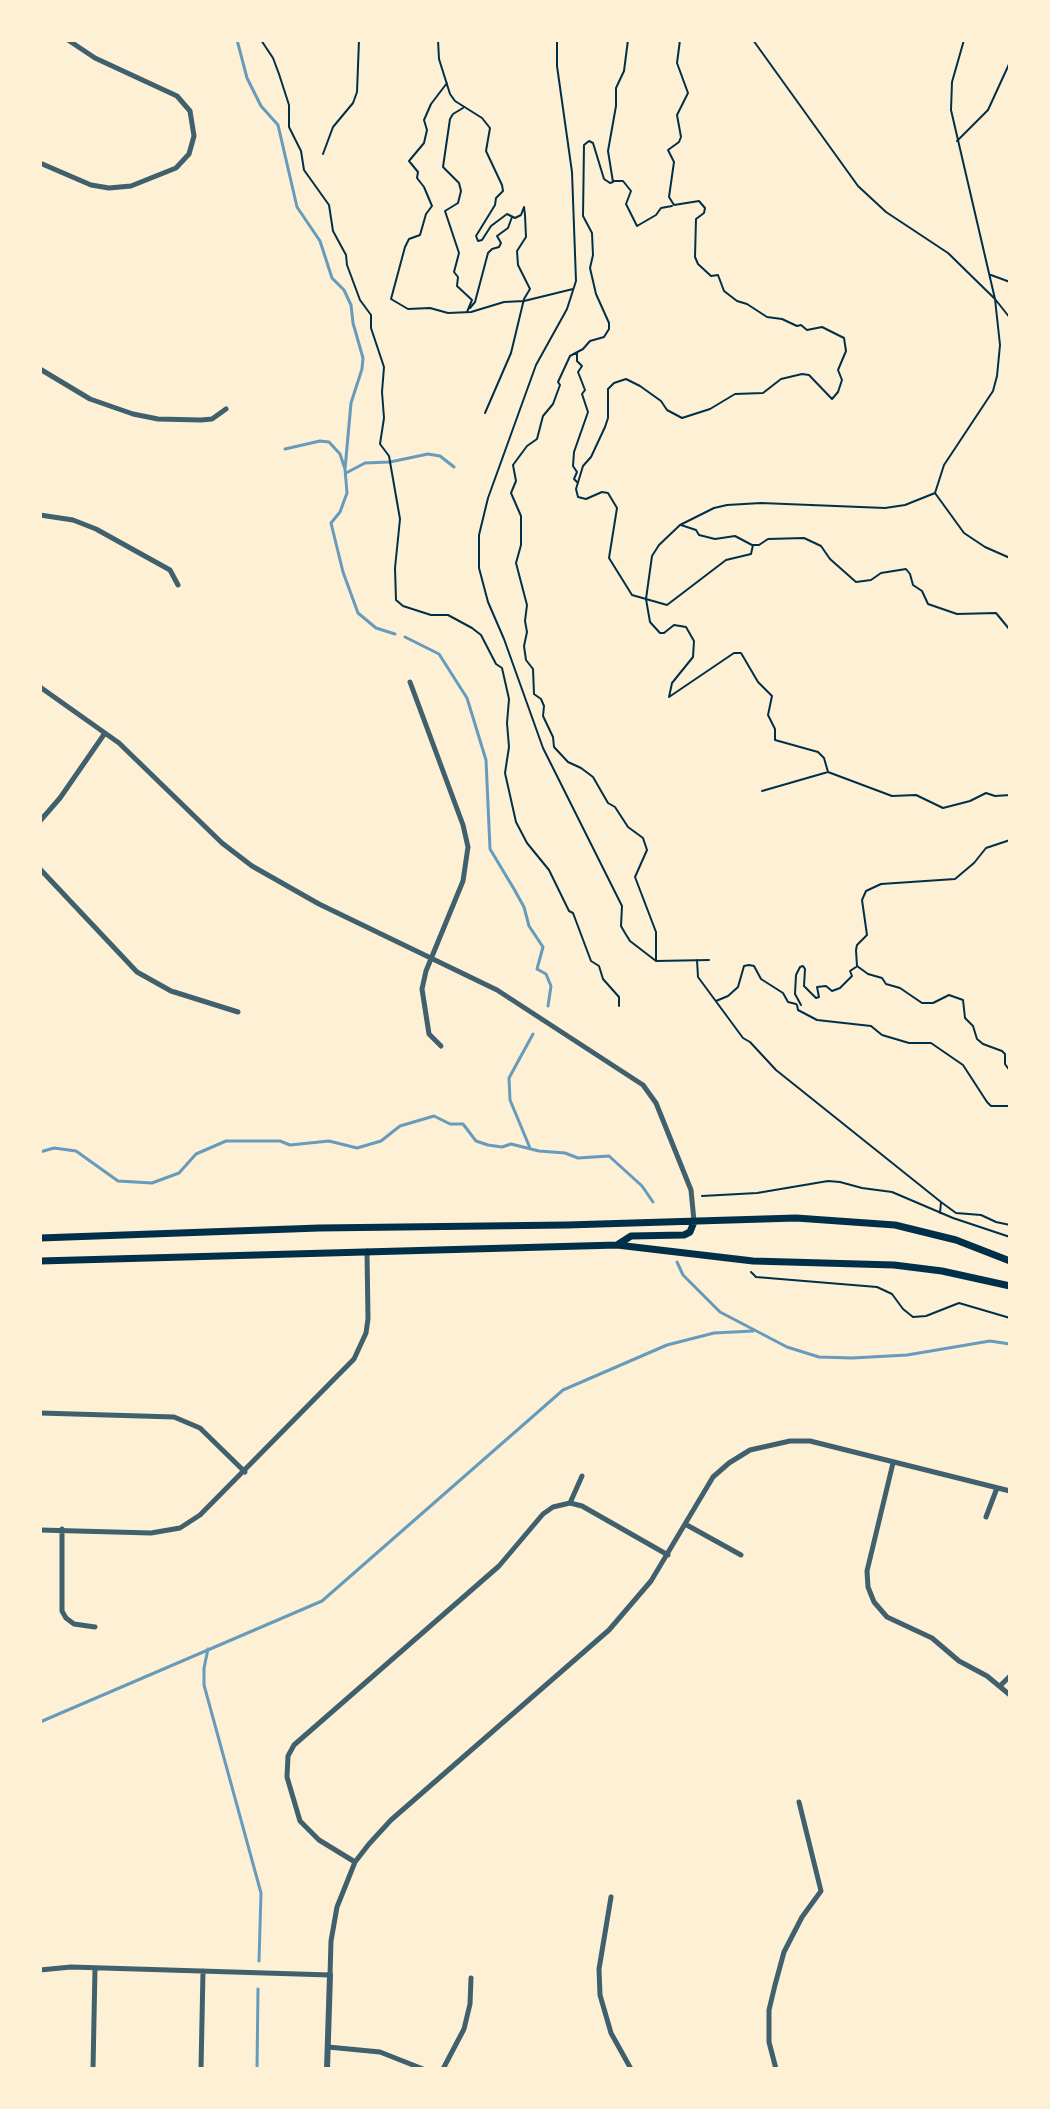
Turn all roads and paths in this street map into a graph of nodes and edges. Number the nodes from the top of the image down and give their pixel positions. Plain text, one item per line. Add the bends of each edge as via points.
1 (68, 40) edge
2 (261, 40) edge
3 (359, 40) edge
4 (438, 40) edge
5 (557, 40) edge
6 (628, 40) edge
7 (680, 40) edge
8 (753, 40) edge
9 (969, 40) edge
10 (964, 42) edge
11 (1010, 62) edge
12 (447, 82) junction
13 (464, 107) junction
14 (956, 142) junction
15 (323, 154) dead end
16 (40, 163) edge
17 (613, 182) junction
18 (674, 205) junction
19 (512, 216) junction
20 (990, 275) junction
21 (1010, 282) edge
22 (574, 289) junction
23 (995, 299) junction
24 (524, 301) junction
25 (467, 312) junction
26 (1010, 318) edge
27 (577, 353) junction
28 (40, 369) edge
29 (226, 409) dead end
30 (485, 413) dead end
31 (578, 483) junction
32 (935, 493) junction
33 (40, 515) edge
34 (680, 525) junction
35 (753, 545) junction
36 (1010, 558) edge
37 (178, 585) dead end
38 (646, 599) junction
39 (1010, 630) edge
40 (410, 682) dead end
41 (40, 687) edge
42 (105, 733) junction
43 (828, 772) junction
44 (762, 791) dead end
45 (1010, 795) edge
46 (40, 821) edge
47 (1010, 840) edge
48 (40, 869) edge
49 (432, 958) junction
50 (697, 960) junction
51 (709, 960) dead end
52 (656, 961) junction
53 (857, 966) junction
54 (716, 1001) junction
55 (799, 1005) junction
56 (619, 1006) dead end
57 (238, 1012) dead end
58 (441, 1046) dead end
59 (1010, 1071) edge
60 (1010, 1106) edge
61 (702, 1196) dead end
62 (941, 1202) junction
63 (940, 1213) junction
64 (694, 1222) junction
65 (1010, 1225) edge
66 (1010, 1237) edge
67 (40, 1238) edge
68 (617, 1245) junction
69 (367, 1251) junction
70 (40, 1261) edge
71 (1010, 1261) edge
72 (751, 1272) dead end
73 (1010, 1286) edge
74 (1010, 1318) edge
75 (40, 1413) edge
76 (893, 1463) junction
77 (245, 1472) junction
78 (582, 1476) dead end
79 (998, 1488) junction
80 (1010, 1491) edge
81 (570, 1503) junction
82 (986, 1517) dead end
83 (685, 1524) junction
84 (62, 1529) junction
85 (40, 1530) edge
86 (668, 1555) junction
87 (741, 1555) dead end
88 (95, 1627) dead end
89 (1010, 1676) edge
90 (1001, 1685) junction
91 (1010, 1695) edge
92 (799, 1802) dead end
93 (355, 1862) junction
94 (611, 1897) dead end
95 (95, 1968) junction
96 (40, 1970) edge
97 (203, 1971) junction
98 (330, 1975) junction
99 (471, 1978) dead end
100 (328, 2047) junction
101 (93, 2069) edge
102 (201, 2069) edge
103 (327, 2069) edge
104 (423, 2069) edge
105 (443, 2069) edge
106 (631, 2069) edge
107 (776, 2069) edge

1 - 16 street via 177,96 190,111 194,136 184,162 131,186 91,185
2 - 56 path via 279,74 304,170 329,205 333,231 371,315 381,352 380,444 389,456 400,519 396,600 472,628 502,668 509,696 505,773 516,822 549,870 591,961 619,997
3 - 15 path via 357,92 333,127
4 - 12 path
5 - 22 path via 572,172
6 - 17 path via 608,151
7 - 18 path via 677,63 688,93 677,115 681,137 668,150 674,162 669,197
8 - 23 path via 858,186 886,212 948,253
9 - 10 path
10 - 14 path via 950,96
11 - 14 path via 988,110
12 - 13 path via 455,101
12 - 25 path via 424,120 424,143 409,161 432,206 420,235 405,247 391,299 408,309
13 - 19 path via 490,128 486,151 503,191 482,224 478,241 501,218
13 - 25 path via 450,119 443,167 461,191 458,203 445,211 459,253 457,286 472,300
14 - 20 path
17 - 18 path via 623,181 631,191 626,204 637,226
17 - 27 path via 604,179 589,141 584,145 583,216 592,233 590,268 609,329
18 - 31 path via 703,204 704,213 696,219 695,257 711,276 718,275 731,297 767,317 807,330 822,327 844,338 838,392 832,399 809,375 788,376 763,393 735,394 686,419 667,410 648,390 620,379 608,389 608,418
19 - 24 path via 521,215 524,207 526,237 517,251 530,289
19 - 25 path via 497,236 499,247 488,253 475,302
20 - 21 path
20 - 23 path
22 - 24 path
22 - 52 path via 542,352 504,452 482,520 479,568 543,748 622,906 621,926 630,941
23 - 26 path
23 - 32 path via 1000,345 993,391 944,465
24 - 25 path
24 - 30 path via 511,353
27 - 31 path via 588,412 574,452
27 - 52 path via 567,360 537,439 512,469 516,481 511,498 521,516 516,563 527,605 524,646 533,669 534,694 544,706 554,747 593,777 608,803 643,838 647,850 635,877 656,932
28 - 29 street via 90,399 133,414 201,420
31 - 38 path via 578,497 608,493 617,508 609,558 632,595
32 - 34 path via 885,508 727,505
32 - 36 path via 964,533
33 - 37 street via 96,529 170,570
34 - 35 path via 699,535 735,536
34 - 38 path via 652,556
35 - 38 path via 751,554 726,560 672,604
35 - 39 path via 804,538 821,546 856,582 906,569 928,604 957,614 996,613
38 - 43 path via 655,629 664,633 681,625 694,641 693,657 672,683 669,697 741,653 772,696 768,715 775,740 818,752
40 - 49 street via 468,847 463,881
41 - 42 street
42 - 46 street
42 - 49 street via 252,866
43 - 44 path
43 - 45 path via 892,796 916,795 943,808 986,793
47 - 53 path via 986,848 955,879 881,884 866,891 862,900 867,935 857,945
48 - 57 street via 137,972 171,991
49 - 58 street via 422,997 429,1034
49 - 64 street via 497,990 643,1085 656,1103 691,1190
50 - 51 path
50 - 52 path
50 - 54 path via 698,977
53 - 55 path via 840,988 817,987 816,998 804,986 805,969 800,967 795,994
53 - 59 path via 922,1003 949,995 963,1000 965,1018 977,1039 1002,1051
54 - 55 path via 738,987 744,966 749,965 788,1002
54 - 62 path via 776,1070
55 - 60 path via 798,1010 817,1020 871,1026 901,1041 931,1043 963,1065 991,1106
61 - 63 path via 828,1181 892,1192
62 - 63 path
62 - 65 path via 956,1213
63 - 66 path
64 - 67 main road
64 - 68 main road via 684,1235 631,1236
64 - 71 main road via 796,1218 884,1223 956,1240
68 - 69 main road
68 - 73 main road via 753,1261 894,1265
69 - 70 main road
69 - 77 street via 368,1319 361,1346 344,1371
72 - 74 path via 756,1277 877,1287 892,1294 913,1317 959,1303
75 - 77 street via 174,1417 200,1428
76 - 79 street
76 - 83 street via 810,1441 768,1445 739,1456 713,1477
76 - 90 street via 867,1571 874,1602 887,1617 932,1638
77 - 84 street via 180,1528 151,1533
78 - 81 street
79 - 80 street
79 - 82 street
81 - 86 street
81 - 93 street via 543,1514 499,1566 294,1745 287,1777 300,1821
83 - 86 street
83 - 87 street
84 - 85 street
84 - 88 street via 62,1611 74,1624
86 - 93 street via 633,1606 609,1630 391,1820
89 - 90 street
90 - 91 street
92 - 107 street via 821,1891 784,1952 775,1985 769,2042
93 - 98 street via 337,1907
94 - 106 street via 600,1995 611,2033
95 - 96 street
95 - 97 street
95 - 101 street
97 - 98 street
97 - 102 street
98 - 100 street
99 - 105 street via 464,2029
100 - 103 street
100 - 104 street via 380,2052

